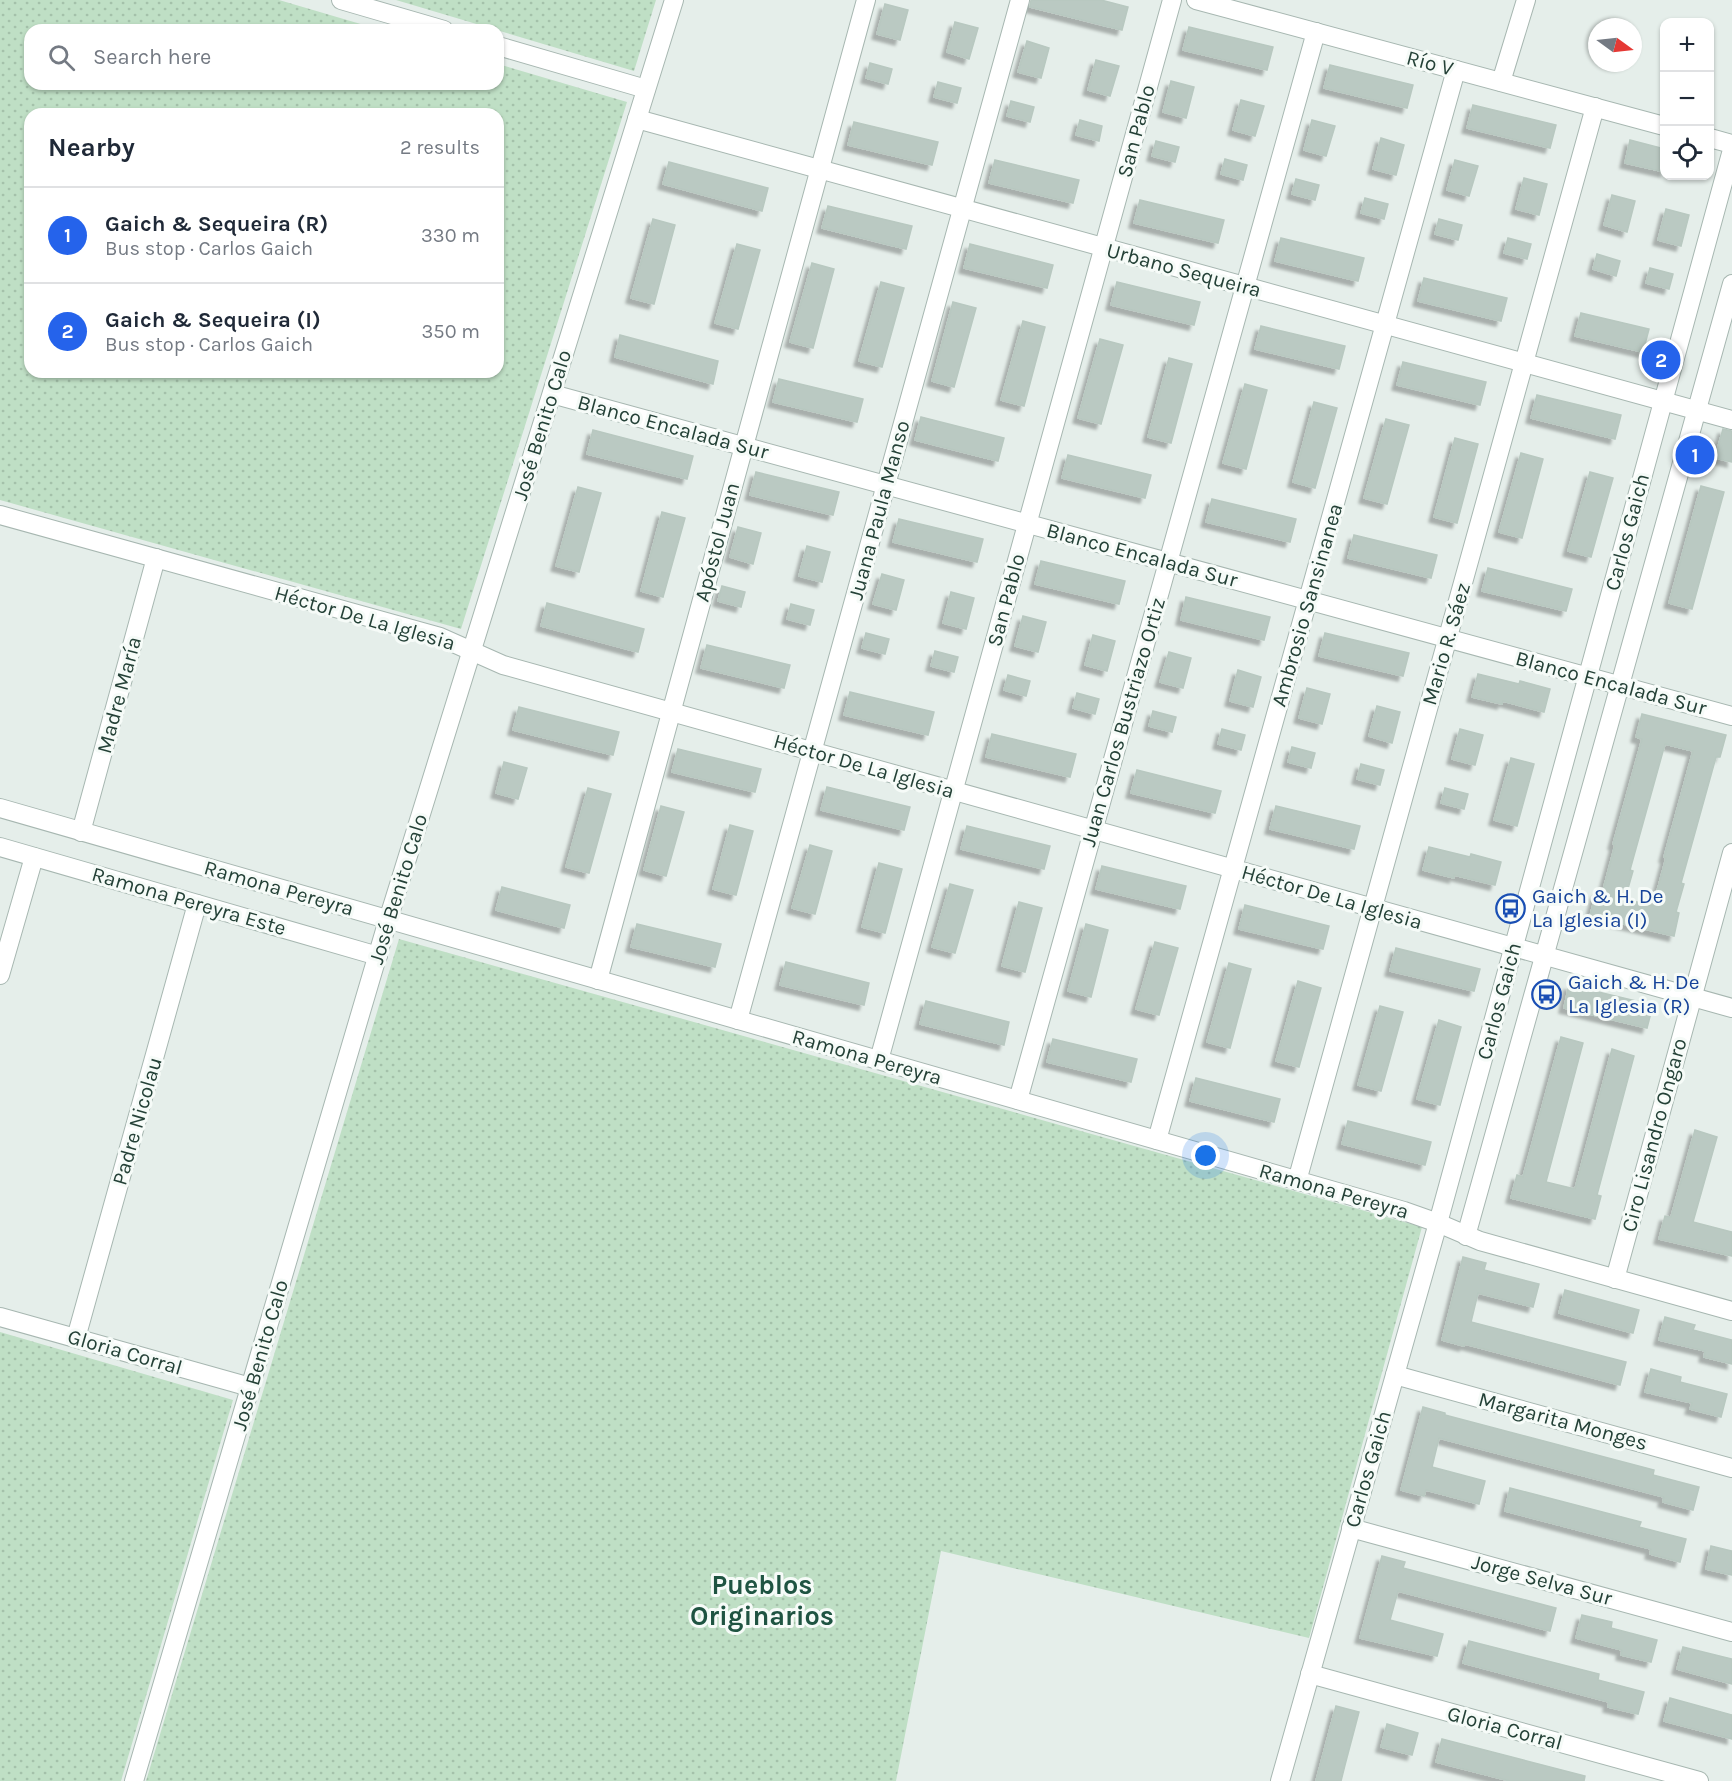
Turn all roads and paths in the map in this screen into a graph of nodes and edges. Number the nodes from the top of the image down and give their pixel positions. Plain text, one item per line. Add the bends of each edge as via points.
1 (341, 0) edge
2 (674, 0) edge
3 (866, 0) edge
4 (1020, 0) edge
5 (1172, 0) edge
6 (1196, 0) edge
7 (1526, 0) edge
8 (1239, 6) edge
9 (423, 24) edge
10 (1316, 32) junction
11 (504, 48) edge
12 (1456, 70) junction
13 (1501, 82) junction
14 (646, 89) junction
15 (1595, 107) junction
16 (637, 119) junction
17 (1660, 125) edge
18 (1714, 139) edge
19 (1732, 144) edge
20 (1732, 150) edge
21 (819, 169) junction
22 (962, 209) junction
23 (1103, 248) junction
24 (1732, 284) edge
25 (1245, 287) junction
26 (1385, 325) junction
27 (1524, 364) junction
28 (552, 394) junction
29 (1663, 402) junction
30 (1697, 409) junction
31 (1732, 420) edge
32 (744, 446) junction
33 (886, 485) junction
34 (0, 515) edge
35 (1027, 524) junction
36 (156, 558) junction
37 (1168, 562) junction
38 (1308, 600) junction
39 (1448, 639) junction
40 (472, 651) junction
41 (1587, 676) junction
42 (1620, 685) junction
43 (671, 712) junction
44 (1732, 716) edge
45 (813, 751) junction
46 (953, 791) junction
47 (0, 808) edge
48 (1094, 830) junction
49 (81, 832) junction
50 (0, 847) edge
51 (1732, 853) edge
52 (34, 856) junction
53 (1233, 869) junction
54 (197, 904) junction
55 (1373, 908) junction
56 (388, 920) junction
57 (1513, 947) junction
58 (378, 956) junction
59 (1545, 956) junction
60 (0, 975) edge
61 (598, 980) junction
62 (1692, 997) junction
63 (1732, 1008) edge
64 (738, 1020) junction
65 (879, 1060) junction
66 (1018, 1100) junction
67 (1157, 1140) junction
68 (1297, 1180) junction
69 (1438, 1223) junction
70 (1466, 1236) junction
71 (1615, 1279) junction
72 (1732, 1311) edge
73 (0, 1317) edge
74 (76, 1338) junction
75 (1395, 1375) junction
76 (250, 1387) junction
77 (1732, 1468) edge
78 (1351, 1528) junction
79 (1732, 1632) edge
80 (1310, 1674) junction
81 (134, 1781) edge
82 (1280, 1781) edge
83 (1699, 1781) edge

1 - 9 street
2 - 14 street, José Benito Calo
3 - 21 street, Apóstol Juan
4 - 22 street, Juana Paula Manso
5 - 23 street, San Pablo
6 - 8 street, Río V
7 - 13 street
8 - 10 street, Río V
10 - 12 street, Río V
10 - 25 street, Juan Carlos Bustriazo Ortiz
11 - 14 street
12 - 13 street, Río V
12 - 26 street, Ambrosio Sansinanea
13 - 15 street, Río V
14 - 16 street, José Benito Calo
15 - 17 street, Río V
15 - 27 street, Mario R. Sáez
16 - 21 street, Urbano Sequeira
16 - 28 street, José Benito Calo
18 - 19 street
20 - 29 street, Carlos Gaich
21 - 22 street, Urbano Sequeira
21 - 32 street, Apóstol Juan
22 - 23 street, Urbano Sequeira
22 - 33 street, Juana Paula Manso
23 - 25 street, Urbano Sequeira
23 - 35 street, San Pablo
24 - 30 street, Carlos Gaich
25 - 26 street, Urbano Sequeira
25 - 37 street, Juan Carlos Bustriazo Ortiz
26 - 27 street, Urbano Sequeira
26 - 38 street, Ambrosio Sansinanea
27 - 29 street, Urbano Sequeira
27 - 39 street, Mario R. Sáez
28 - 32 street, Blanco Encalada Sur
28 - 40 street, José Benito Calo
29 - 30 street, Urbano Sequeira
29 - 41 street, Carlos Gaich
30 - 31 street, Urbano Sequeira
30 - 42 street, Carlos Gaich
32 - 33 street, Blanco Encalada Sur
32 - 43 street, Apóstol Juan
33 - 35 street, Blanco Encalada Sur
33 - 45 street, Juana Paula Manso
34 - 36 street, Héctor De La Iglesia
35 - 37 street, Blanco Encalada Sur
35 - 46 street, San Pablo
36 - 40 street, Héctor De La Iglesia via 440,637
36 - 49 street, Madre María
37 - 38 street, Blanco Encalada Sur
37 - 48 street, Juan Carlos Bustriazo Ortiz
38 - 39 street, Blanco Encalada Sur
38 - 53 street, Ambrosio Sansinanea
39 - 41 street, Blanco Encalada Sur
39 - 55 street, Mario R. Sáez
40 - 43 street, Héctor De La Iglesia via 504,665
40 - 56 street, José Benito Calo
41 - 42 street, Blanco Encalada Sur
41 - 57 street, Carlos Gaich
42 - 44 street, Blanco Encalada Sur
42 - 59 street, Carlos Gaich
43 - 45 street, Héctor De La Iglesia
43 - 61 street, Apóstol Juan
45 - 46 street, Héctor De La Iglesia
45 - 64 street, Juana Paula Manso
46 - 48 street, Héctor De La Iglesia
46 - 65 street, San Pablo
47 - 49 street, Ramona Pereyra
48 - 53 street, Héctor De La Iglesia
48 - 66 street, Juan Carlos Bustriazo Ortiz
49 - 56 street, Ramona Pereyra
50 - 52 street, Ramona Pereyra Este
51 - 62 street, Ciro Lisandro Ongaro
52 - 54 street, Ramona Pereyra Este
52 - 60 street
53 - 55 street, Héctor De La Iglesia
53 - 67 street, Ambrosio Sansinanea
54 - 58 street, Ramona Pereyra Este
54 - 74 street, Padre Nicolau
55 - 57 street, Héctor De La Iglesia
55 - 68 street, Mario R. Sáez
56 - 58 street, José Benito Calo
56 - 61 street, Ramona Pereyra
57 - 59 street, Héctor De La Iglesia
57 - 69 street, Carlos Gaich
58 - 76 street, José Benito Calo
59 - 62 street, Héctor De La Iglesia
59 - 70 street, Carlos Gaich
61 - 64 street, Ramona Pereyra
62 - 63 street, Héctor De La Iglesia
62 - 71 street, Ciro Lisandro Ongaro
64 - 65 street, Ramona Pereyra
65 - 66 street, Ramona Pereyra
66 - 67 street, Ramona Pereyra
67 - 68 street, Ramona Pereyra
68 - 69 street, Ramona Pereyra
69 - 70 street, Ramona Pereyra
69 - 75 street, Carlos Gaich
70 - 71 street, Ramona Pereyra
71 - 72 street, Ramona Pereyra
73 - 74 street, Gloria Corral
74 - 76 street, Gloria Corral
75 - 77 street, Margarita Monges
75 - 78 street, Carlos Gaich
76 - 81 street, José Benito Calo
78 - 79 street, Jorge Selva Sur
78 - 80 street, Carlos Gaich
80 - 82 street, Carlos Gaich
80 - 83 street, Gloria Corral

